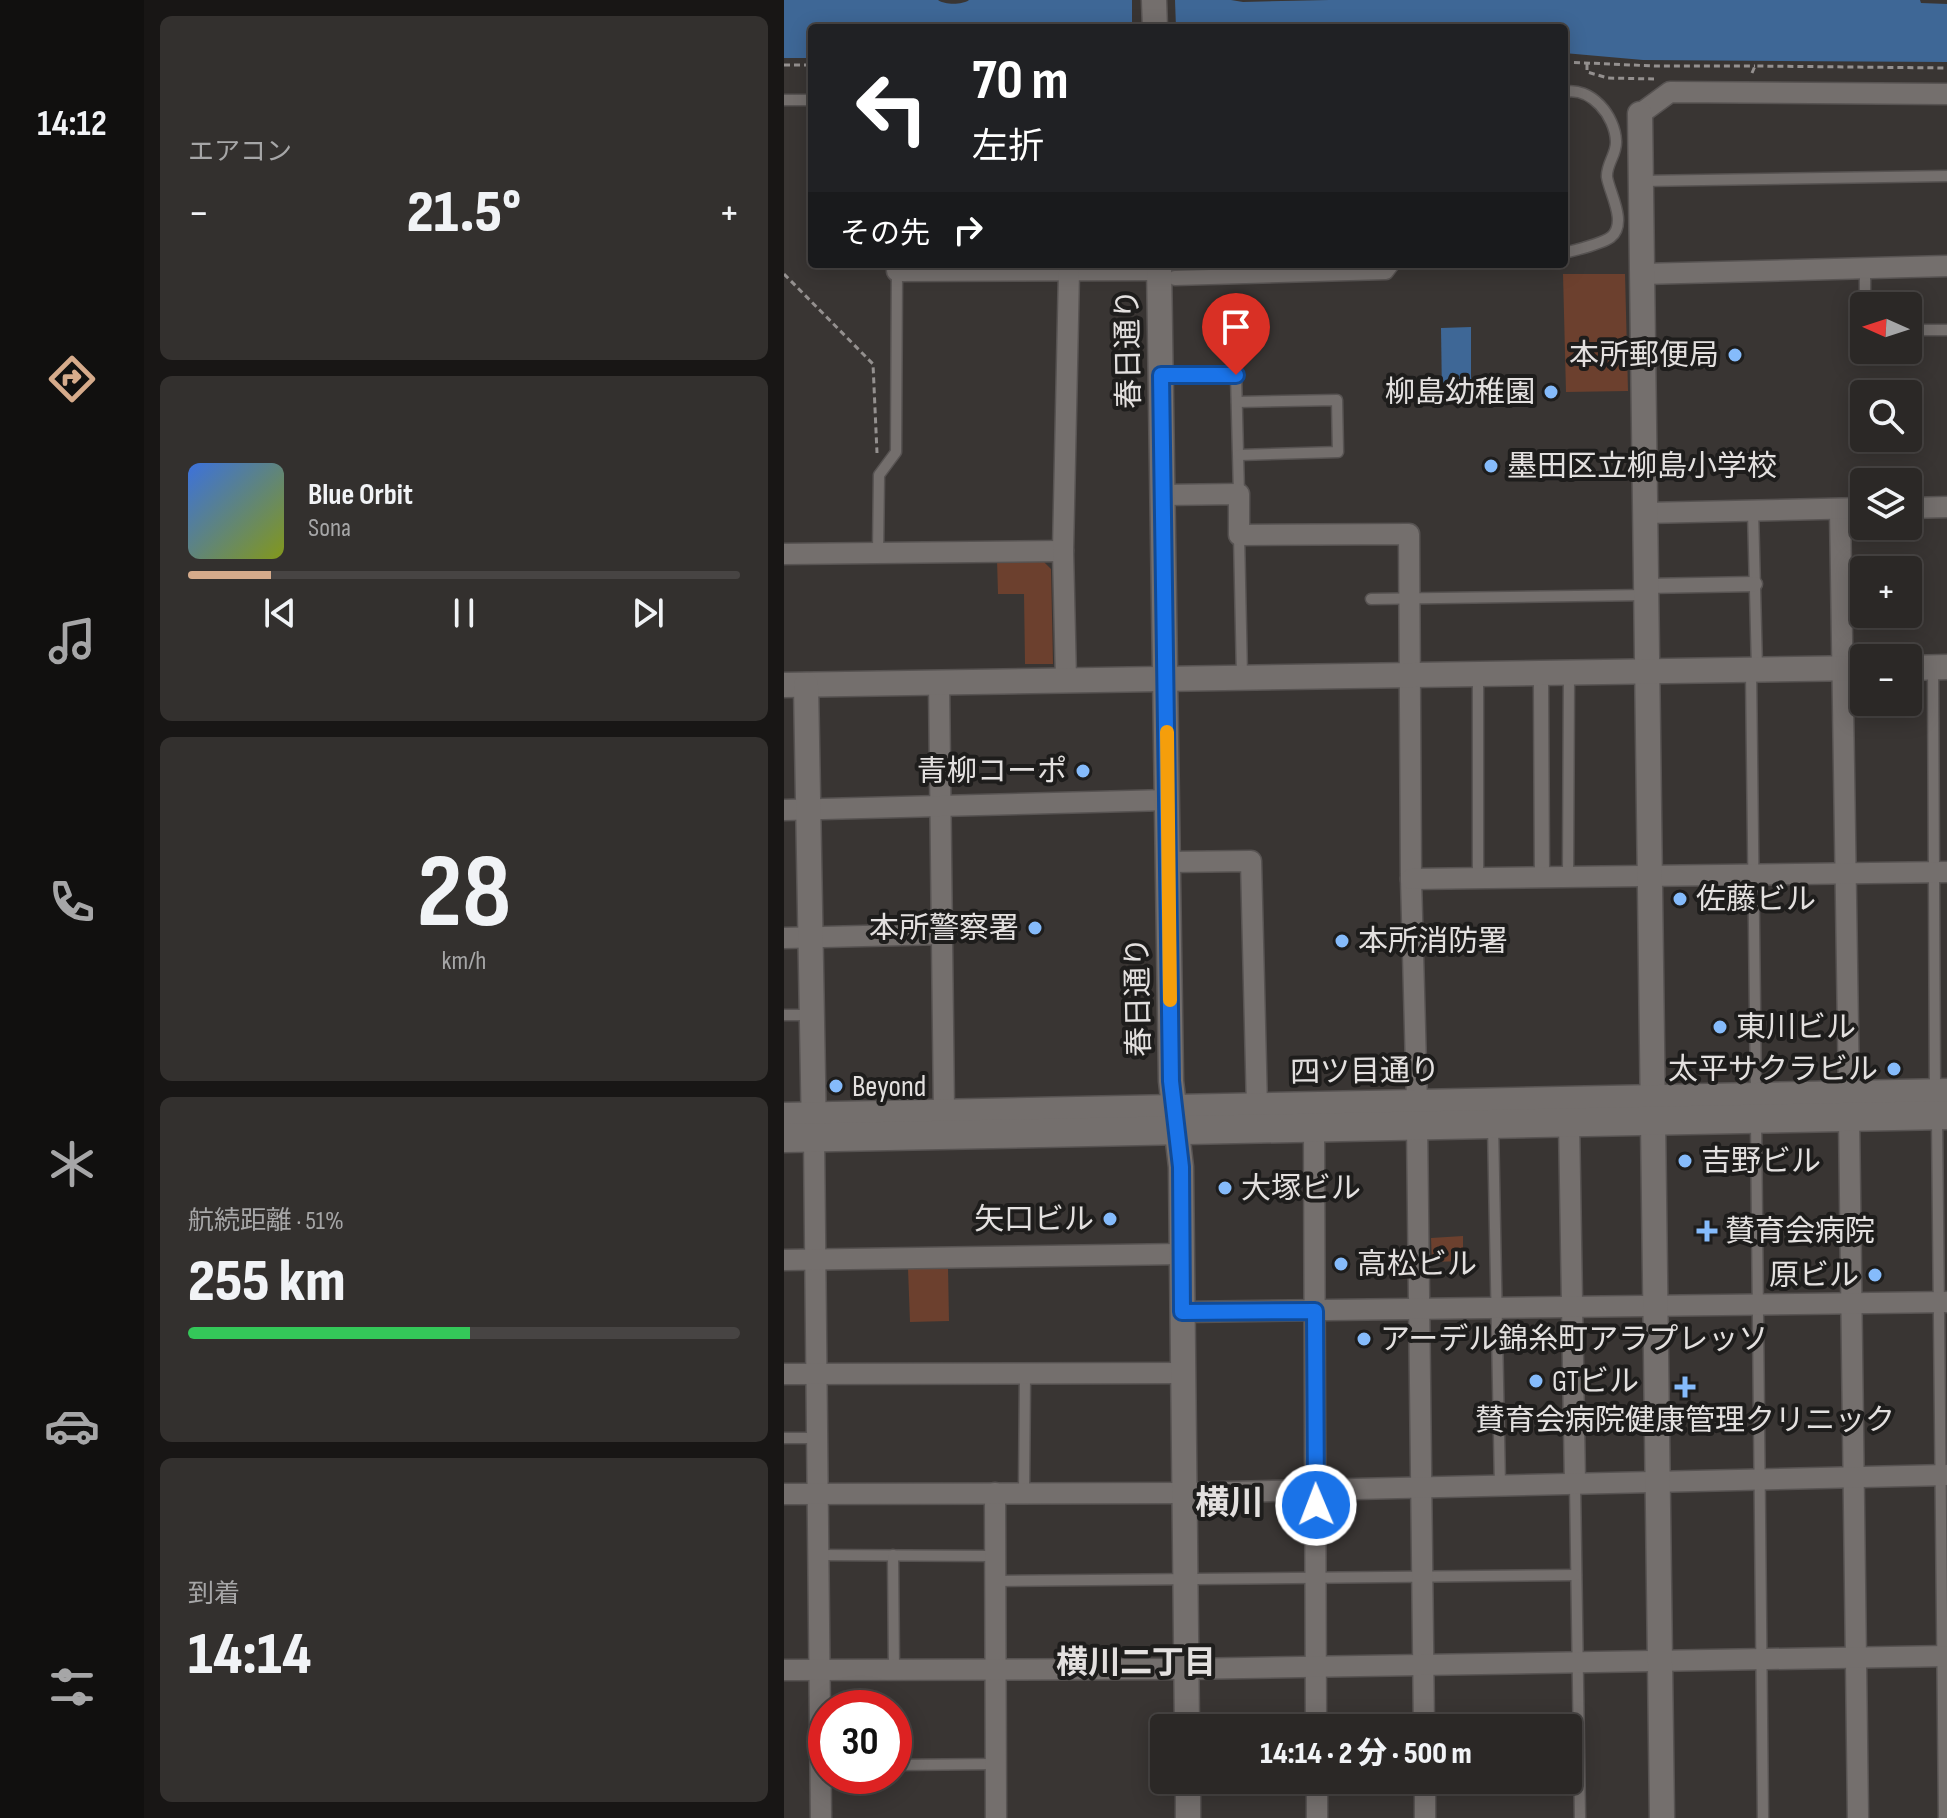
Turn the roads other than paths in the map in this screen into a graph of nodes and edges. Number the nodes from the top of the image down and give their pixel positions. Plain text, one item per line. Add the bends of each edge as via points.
1 (1154, 0) edge
2 (1155, 24) edge
3 (1568, 92) edge
4 (1947, 94) edge
5 (784, 100) edge
6 (808, 100) edge
7 (1640, 114) joint
8 (1947, 176) edge
9 (1640, 181) junction
10 (1568, 252) edge
11 (1947, 266) edge
12 (897, 268) edge
13 (940, 268) edge
14 (1389, 268) edge
15 (1865, 269) junction
16 (1069, 271) junction
17 (1164, 271) edge
18 (1642, 274) junction
19 (1865, 292) edge
20 (1922, 330) edge
21 (1947, 330) edge
22 (1161, 375) junction
23 (1237, 402) junction
24 (1239, 455) junction
25 (1239, 494) junction
26 (1162, 495) junction
27 (1947, 507) edge
28 (1922, 508) edge
29 (1840, 509) junction
30 (1850, 509) edge
31 (1753, 511) junction
32 (1645, 513) junction
33 (1239, 535) junction
34 (1063, 551) junction
35 (878, 553) junction
36 (784, 554) edge
37 (1755, 584) junction
38 (1645, 590) junction
39 (1409, 598) junction
40 (1371, 599) dead end
41 (1852, 644) edge
42 (1940, 667) edge
43 (1850, 668) edge
44 (1754, 671) junction
45 (1646, 672) junction
46 (1569, 673) junction
47 (1478, 675) junction
48 (1409, 676) junction
49 (1166, 679) junction
50 (1242, 679) junction
51 (1066, 680) junction
52 (939, 682) junction
53 (795, 685) edge
54 (1541, 685) dead end
55 (1852, 716) edge
56 (1168, 800) junction
57 (941, 805) junction
58 (796, 810) edge
59 (1168, 862) junction
60 (1940, 872) edge
61 (1846, 874) junction
62 (1752, 876) junction
63 (1542, 878) junction
64 (1568, 878) junction
65 (1650, 878) junction
66 (1411, 879) junction
67 (1478, 879) junction
68 (944, 934) junction
69 (784, 938) edge
70 (809, 938) junction
71 (784, 1015) edge
72 (811, 1015) junction
73 (1941, 1104) edge
74 (1849, 1106) junction
75 (1257, 1108) junction
76 (1756, 1108) junction
77 (1653, 1109) junction
78 (944, 1113) junction
79 (1417, 1114) junction
80 (784, 1117) edge
81 (1175, 1119) junction
82 (1569, 1121) junction
83 (1493, 1123) junction
84 (1314, 1126) junction
85 (814, 1127) junction
86 (784, 1138) edge
87 (1181, 1254) junction
88 (815, 1259) junction
89 (784, 1260) edge
90 (1942, 1302) edge
91 (1758, 1304) junction
92 (1850, 1304) junction
93 (1656, 1307) junction
94 (1572, 1308) junction
95 (1496, 1309) junction
96 (1419, 1310) junction
97 (1315, 1311) junction
98 (1182, 1312) junction
99 (1183, 1373) junction
100 (784, 1374) edge
101 (816, 1374) junction
102 (1025, 1374) junction
103 (784, 1438) edge
104 (817, 1438) junction
105 (1943, 1476) edge
106 (1853, 1478) junction
107 (1759, 1480) junction
108 (1657, 1482) junction
109 (1575, 1484) junction
110 (1500, 1486) junction
111 (1421, 1488) junction
112 (1316, 1490) junction
113 (995, 1493) junction
114 (1024, 1493) junction
115 (1184, 1493) junction
116 (784, 1494) edge
117 (818, 1494) junction
118 (818, 1555) junction
119 (893, 1555) junction
120 (996, 1556) junction
121 (1576, 1575) junction
122 (1422, 1577) junction
123 (1316, 1579) junction
124 (995, 1581) junction
125 (1185, 1581) junction
126 (1944, 1656) edge
127 (1855, 1658) junction
128 (1760, 1660) junction
129 (1658, 1661) junction
130 (1577, 1663) junction
131 (1423, 1666) junction
132 (1316, 1668) junction
133 (1186, 1669) junction
134 (784, 1670) edge
135 (820, 1670) junction
136 (894, 1670) junction
137 (996, 1670) junction
138 (821, 1690) edge
139 (1187, 1714) edge
140 (1316, 1714) edge
141 (1424, 1714) edge
142 (1578, 1714) edge
143 (996, 1764) junction
144 (912, 1765) edge
145 (822, 1794) edge
146 (1188, 1794) edge
147 (1317, 1794) edge
148 (1425, 1794) edge
149 (1580, 1794) edge
150 (821, 1818) edge
151 (996, 1818) edge
152 (1188, 1818) edge
153 (1317, 1818) edge
154 (1425, 1818) edge
155 (1580, 1818) edge
156 (1662, 1818) edge
157 (1763, 1818) edge
158 (1858, 1818) edge
159 (1944, 1818) edge

1 - 2 street
3 - 10 lane via 1583,93 1610,118 1616,142 1607,179 1617,218 1611,237
4 - 7 street via 1670,92
5 - 6 lane
7 - 9 street
8 - 9 lane
9 - 18 street
11 - 15 street
12 - 35 lane via 896,452 879,475
13 - 16 street
14 - 17 street
15 - 18 street
15 - 19 lane
16 - 17 street
16 - 34 street
17 - 22 street, 春日通り
18 - 32 street
20 - 21 lane
22 - 23 lane via 1236,375
22 - 26 street, 春日通り
23 - 24 lane
23 - 24 lane via 1337,400 1338,452
24 - 25 lane
25 - 26 street
25 - 33 street
26 - 49 street, 春日通り
27 - 28 street
29 - 30 street
29 - 31 street
29 - 41 street
31 - 32 street
31 - 37 lane
32 - 38 street
33 - 39 street via 1409,534
33 - 50 lane
34 - 35 street
34 - 51 street
35 - 36 street
37 - 38 street
37 - 44 lane
38 - 39 lane
38 - 45 street
39 - 40 lane
39 - 48 street
42 - 60 lane
43 - 44 street
44 - 45 street
44 - 62 lane
45 - 46 street
45 - 65 street
46 - 47 street
46 - 64 lane
47 - 48 street
47 - 67 lane
48 - 50 street
48 - 66 street
49 - 50 street
49 - 51 street
49 - 56 street, 春日通り
51 - 52 street
52 - 53 street
52 - 57 street
53 - 58 street
54 - 63 street
55 - 61 street
56 - 57 street
56 - 59 street, 春日通り
57 - 58 street
57 - 68 street
58 - 70 street
59 - 75 street via 1251,861
59 - 81 street, 春日通り
60 - 61 street
60 - 73 lane
61 - 62 street
61 - 74 street
62 - 65 street
62 - 76 lane
63 - 64 street
63 - 67 street
64 - 65 street
65 - 77 street
66 - 67 street
66 - 79 street
68 - 70 street
68 - 78 street
69 - 70 street
70 - 72 street
71 - 72 lane
72 - 85 street
73 - 74 main road, 四ツ目通り
73 - 90 lane
74 - 76 main road, 四ツ目通り
74 - 92 street
75 - 79 main road, 四ツ目通り
75 - 81 main road, 四ツ目通り
76 - 77 main road, 四ツ目通り
76 - 91 lane
77 - 79 main road, 四ツ目通り
77 - 82 main road, 四ツ目通り
77 - 93 street
78 - 81 main road, 四ツ目通り
78 - 85 main road, 四ツ目通り
79 - 83 main road, 四ツ目通り
79 - 84 main road, 四ツ目通り
79 - 96 street
80 - 85 main road, 四ツ目通り
81 - 84 main road, 四ツ目通り
81 - 85 main road, 四ツ目通り
81 - 87 street, 春日通り
82 - 83 main road, 四ツ目通り
82 - 94 street
83 - 95 lane
84 - 97 street
85 - 86 main road, 四ツ目通り
85 - 88 street
87 - 88 street
87 - 98 street, 春日通り
88 - 89 street
88 - 101 street
90 - 92 street
90 - 105 lane
91 - 92 street
91 - 93 street
91 - 107 lane
92 - 106 street
93 - 94 street
93 - 108 street
94 - 95 street
94 - 109 street
95 - 96 street
95 - 110 lane
96 - 97 street
96 - 111 street
97 - 98 street
97 - 112 street
98 - 99 street, 春日通り
99 - 102 street
99 - 115 street, 春日通り
100 - 101 street
101 - 102 street
101 - 104 street
102 - 114 lane
103 - 104 lane
104 - 117 street
105 - 106 street
105 - 126 lane
106 - 107 street
106 - 127 street
107 - 108 street
107 - 128 lane
108 - 109 street
108 - 129 street
109 - 110 street
109 - 121 lane
110 - 111 street
111 - 112 street
111 - 122 street
112 - 115 street
112 - 123 street
113 - 114 street
113 - 117 street
113 - 120 street
114 - 115 street
115 - 125 street, 春日通り
116 - 117 street
117 - 118 street
118 - 119 lane
118 - 135 street
119 - 120 lane
119 - 136 lane
120 - 124 street
121 - 122 lane
121 - 130 lane
122 - 123 lane
122 - 131 street
123 - 125 lane
123 - 132 street
124 - 125 lane
124 - 137 street
125 - 133 street, 春日通り
126 - 127 street
126 - 159 lane
127 - 128 street
127 - 158 street
128 - 129 street
128 - 157 lane
129 - 130 street
129 - 156 street
130 - 131 street
130 - 142 lane
131 - 132 street
131 - 141 street
132 - 133 street
132 - 140 street
133 - 137 street
133 - 139 street, 春日通り
134 - 135 street
135 - 136 street
135 - 138 street
136 - 137 street
137 - 143 street
143 - 144 lane
143 - 151 street
145 - 150 street
146 - 152 street
147 - 153 street
148 - 154 street
149 - 155 lane

